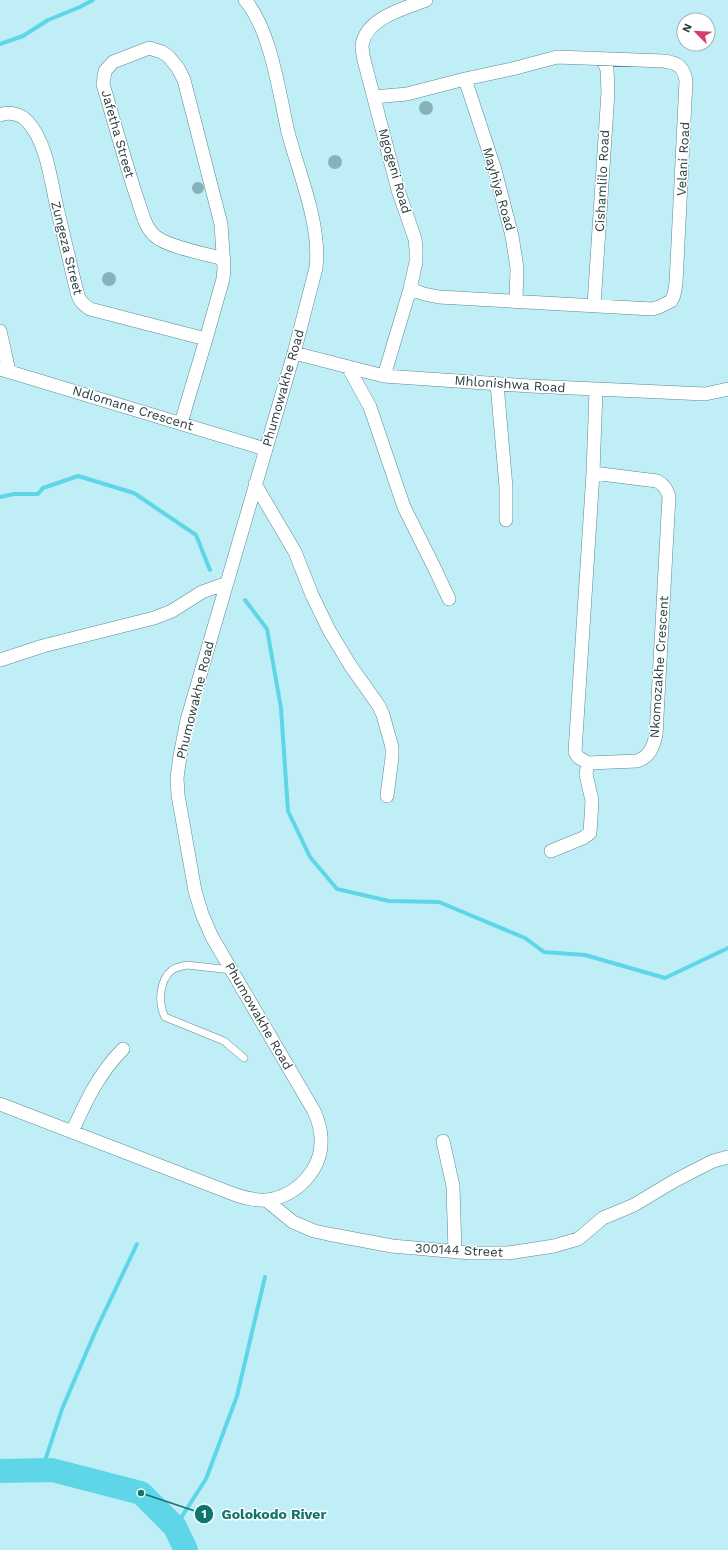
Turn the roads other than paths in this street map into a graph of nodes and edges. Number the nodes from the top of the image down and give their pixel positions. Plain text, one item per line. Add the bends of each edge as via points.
1 (245, 0) edge
2 (426, 0) edge
3 (602, 59) junction
4 (465, 79) junction
5 (374, 97) junction
6 (0, 115) edge
7 (224, 259) junction
8 (410, 289) junction
9 (516, 301) junction
10 (594, 305) junction
11 (0, 331) edge
12 (206, 339) junction
13 (294, 353) junction
14 (348, 367) junction
15 (4, 370) edge
16 (384, 376) junction
17 (497, 384) junction
18 (728, 389) edge
19 (596, 390) junction
20 (181, 423) junction
21 (265, 449) junction
22 (593, 473) junction
23 (255, 484) junction
24 (506, 520) dead end
25 (227, 583) junction
26 (449, 600) dead end
27 (0, 660) edge
28 (588, 763) junction
29 (387, 796) dead end
30 (551, 851) dead end
31 (231, 970) junction
32 (123, 1049) dead end
33 (244, 1058) dead end
34 (0, 1104) edge
35 (72, 1132) junction
36 (443, 1141) dead end
37 (728, 1157) edge
38 (266, 1200) junction
39 (456, 1252) junction

1 - 13 street, Phumowakhe Road via 256,15 266,40 313,224 316,245 316,268
2 - 5 street, Mgogeni Road via 384,18 366,34 362,50
3 - 4 street, Velani Road via 556,57
3 - 10 street, Cishamlilo Road via 607,69 608,92
3 - 10 street, Velani Road via 664,60 678,64 685,73 686,81 674,295 666,305 652,309
4 - 5 street, Velani Road via 407,94
4 - 9 street, Mayhiya Road via 495,170 512,236 517,268
5 - 8 street, Mgogeni Road via 398,190 415,239 416,262
6 - 12 street, Zungeza Street via 13,113 28,122 41,144 77,292 83,304 90,309
7 - 7 street, Jafetha Street via 170,244 155,236 150,230 131,178 103,84 105,71 113,62 149,48 162,52 173,60 178,68 184,80 216,202
7 - 12 street, Jafetha Street via 223,279
8 - 9 street, Velani Road via 439,297
8 - 16 street, Mgogeni Road
9 - 10 street, Velani Road
11 - 15 street
12 - 20 street, Jafetha Street
13 - 14 street, Mhlonishwa Road
13 - 21 street, Phumowakhe Road
14 - 16 street, Mhlonishwa Road
14 - 26 street via 370,407 404,507
15 - 20 street, Ndlomane Crescent
16 - 17 street, Mhlonishwa Road
17 - 19 street, Mhlonishwa Road
17 - 24 street via 506,487
18 - 19 street, Mhlonishwa Road via 705,394
19 - 22 street
20 - 21 street, Ndlomane Crescent
21 - 23 street, Phumowakhe Road
22 - 28 street via 575,745 578,758
22 - 28 street, Nkomozakhe Crescent via 657,481 667,489 669,496 654,744 645,759
23 - 25 street, Phumowakhe Road
23 - 29 street via 295,552 329,630 383,715 392,747
25 - 27 street via 202,592 172,611 154,618 43,646
25 - 31 street, Phumowakhe Road via 188,720 177,778 195,891 212,937
28 - 30 street via 586,774 592,801 590,833
31 - 33 lane via 187,965 176,968 163,982 162,1011 165,1017 224,1041
31 - 38 street, Phumowakhe Road via 314,1111 322,1139 319,1156 308,1176 291,1192
32 - 35 street via 110,1062 96,1083
34 - 35 street, Phumowakhe Road
35 - 38 street, Phumowakhe Road via 236,1195 251,1200
36 - 39 street via 452,1186
37 - 39 street, 300144 Street via 713,1161 634,1205 603,1218 578,1239 567,1243 508,1253
38 - 39 street, 300144 Street via 293,1222 314,1231 392,1246

